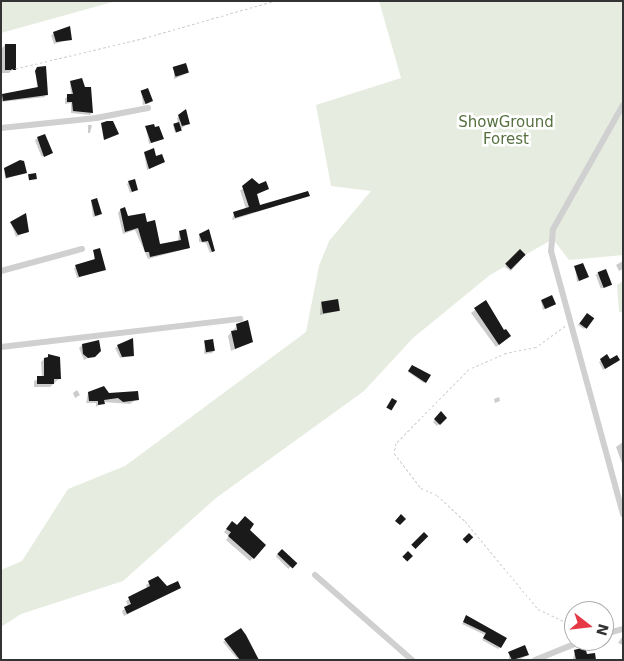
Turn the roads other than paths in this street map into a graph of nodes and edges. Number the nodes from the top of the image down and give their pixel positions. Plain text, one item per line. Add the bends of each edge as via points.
1 (623, 105) edge
2 (148, 108) dead end
3 (1, 128) edge
4 (82, 250) dead end
5 (1, 271) edge
6 (240, 318) dead end
7 (1, 348) edge
8 (623, 514) edge
9 (315, 575) dead end
10 (564, 648) edge
11 (412, 660) edge
12 (536, 660) edge

1 - 8 street via 553,229 551,251
2 - 3 street via 96,118
4 - 5 street
6 - 7 street
9 - 11 street
10 - 12 street

